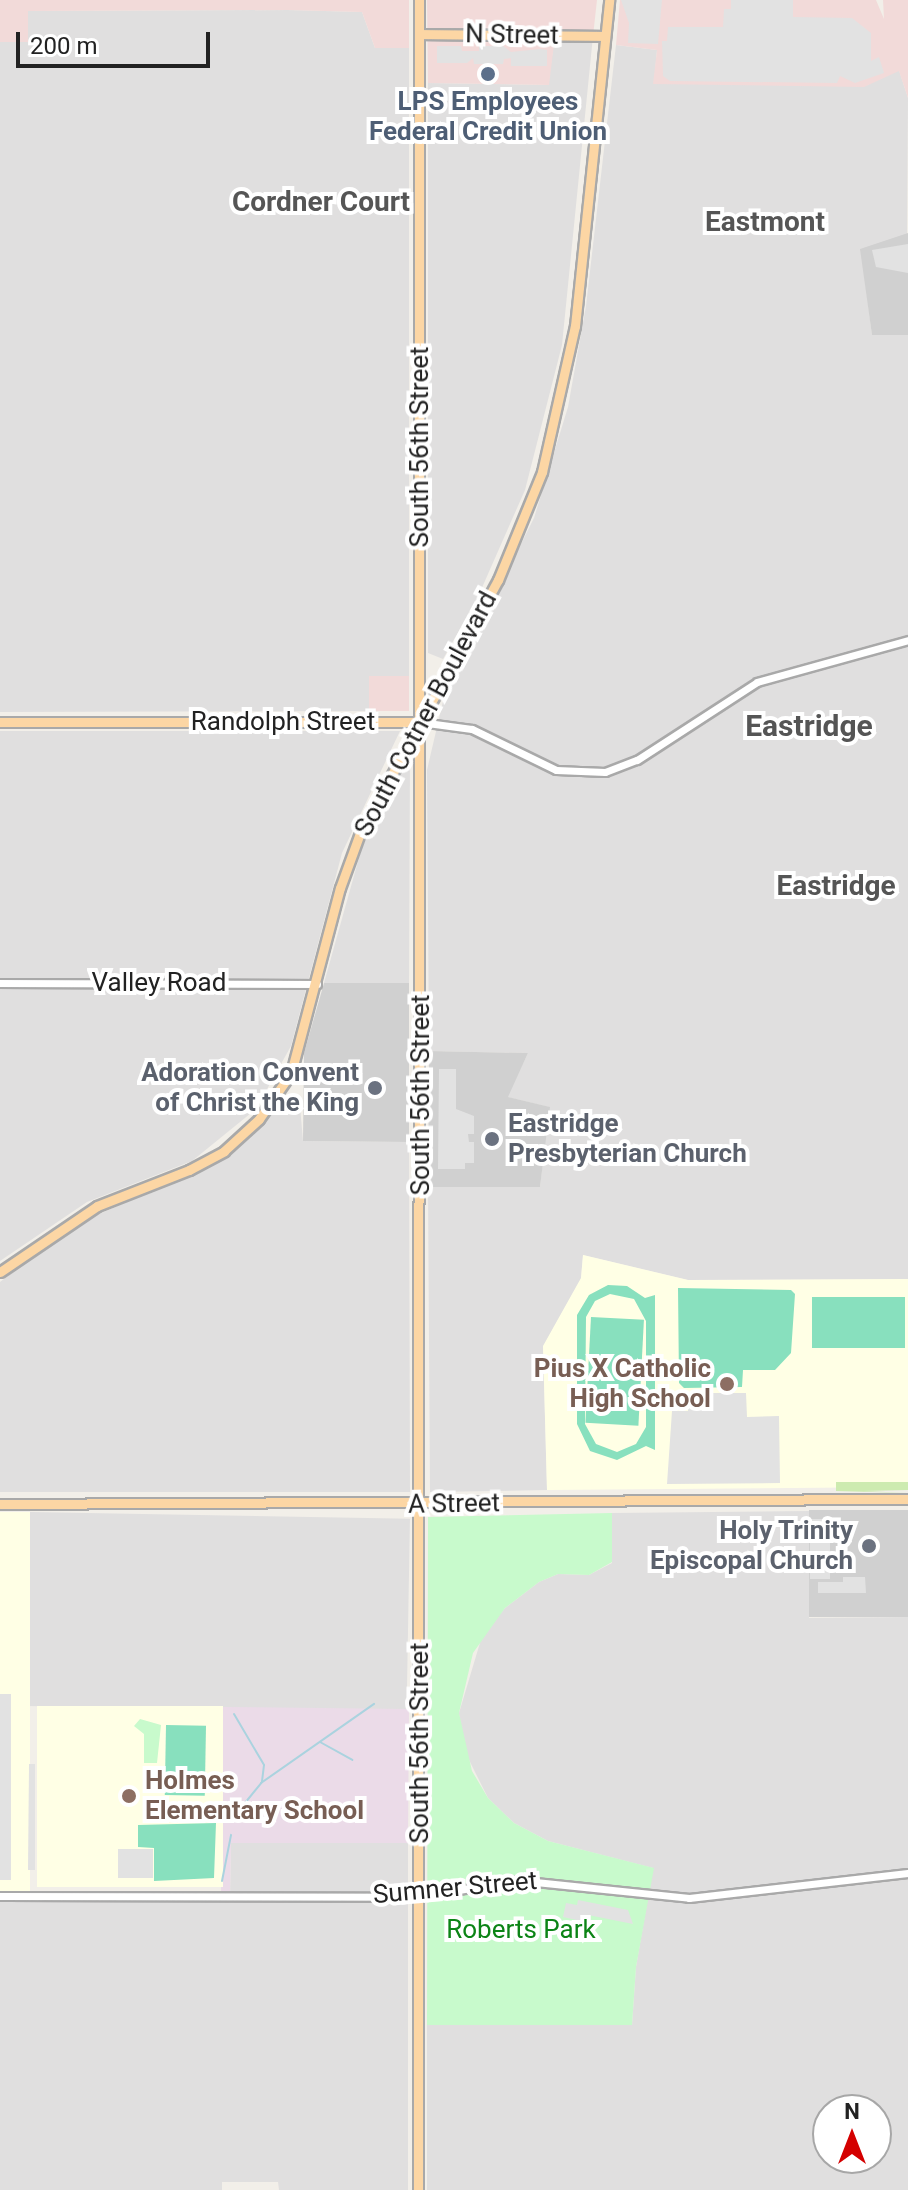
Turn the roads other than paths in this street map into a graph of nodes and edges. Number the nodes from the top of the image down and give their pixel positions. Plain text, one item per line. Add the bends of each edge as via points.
1 (419, 0) edge
2 (609, 0) edge
3 (419, 34) junction
4 (605, 36) junction
5 (908, 640) edge
6 (420, 670) junction
7 (445, 676) junction
8 (0, 722) edge
9 (420, 722) junction
10 (0, 983) edge
11 (317, 984) junction
12 (0, 1272) edge
13 (908, 1499) edge
14 (0, 1504) edge
15 (420, 1505) junction
16 (908, 1873) edge
17 (0, 1896) edge
18 (419, 1897) junction
19 (418, 2190) edge

1 - 3 main road, South 56th Street
2 - 4 main road, South Cotner Boulevard
3 - 4 main road, N Street
3 - 6 main road, South 56th Street
4 - 7 main road, South Cotner Boulevard via 575,326 561,403 521,528
5 - 9 street, Randolph Street via 757,682 637,760 605,772 556,770 472,729
6 - 7 main road via 430,677
6 - 9 main road, South 56th Street
7 - 9 main road, South Cotner Boulevard
8 - 9 main road, Randolph Street
9 - 11 main road, South Cotner Boulevard via 354,848
9 - 15 main road, South 56th Street
10 - 11 street, Valley Road
11 - 12 main road, South Cotner Boulevard via 291,1073 246,1133 197,1167 75,1217
13 - 15 main road, A Street
14 - 15 main road, A Street
15 - 18 main road, South 56th Street
16 - 18 street, Sumner Street via 707,1897 669,1898 516,1880
17 - 18 street, Sumner Street
18 - 19 main road, South 56th Street

